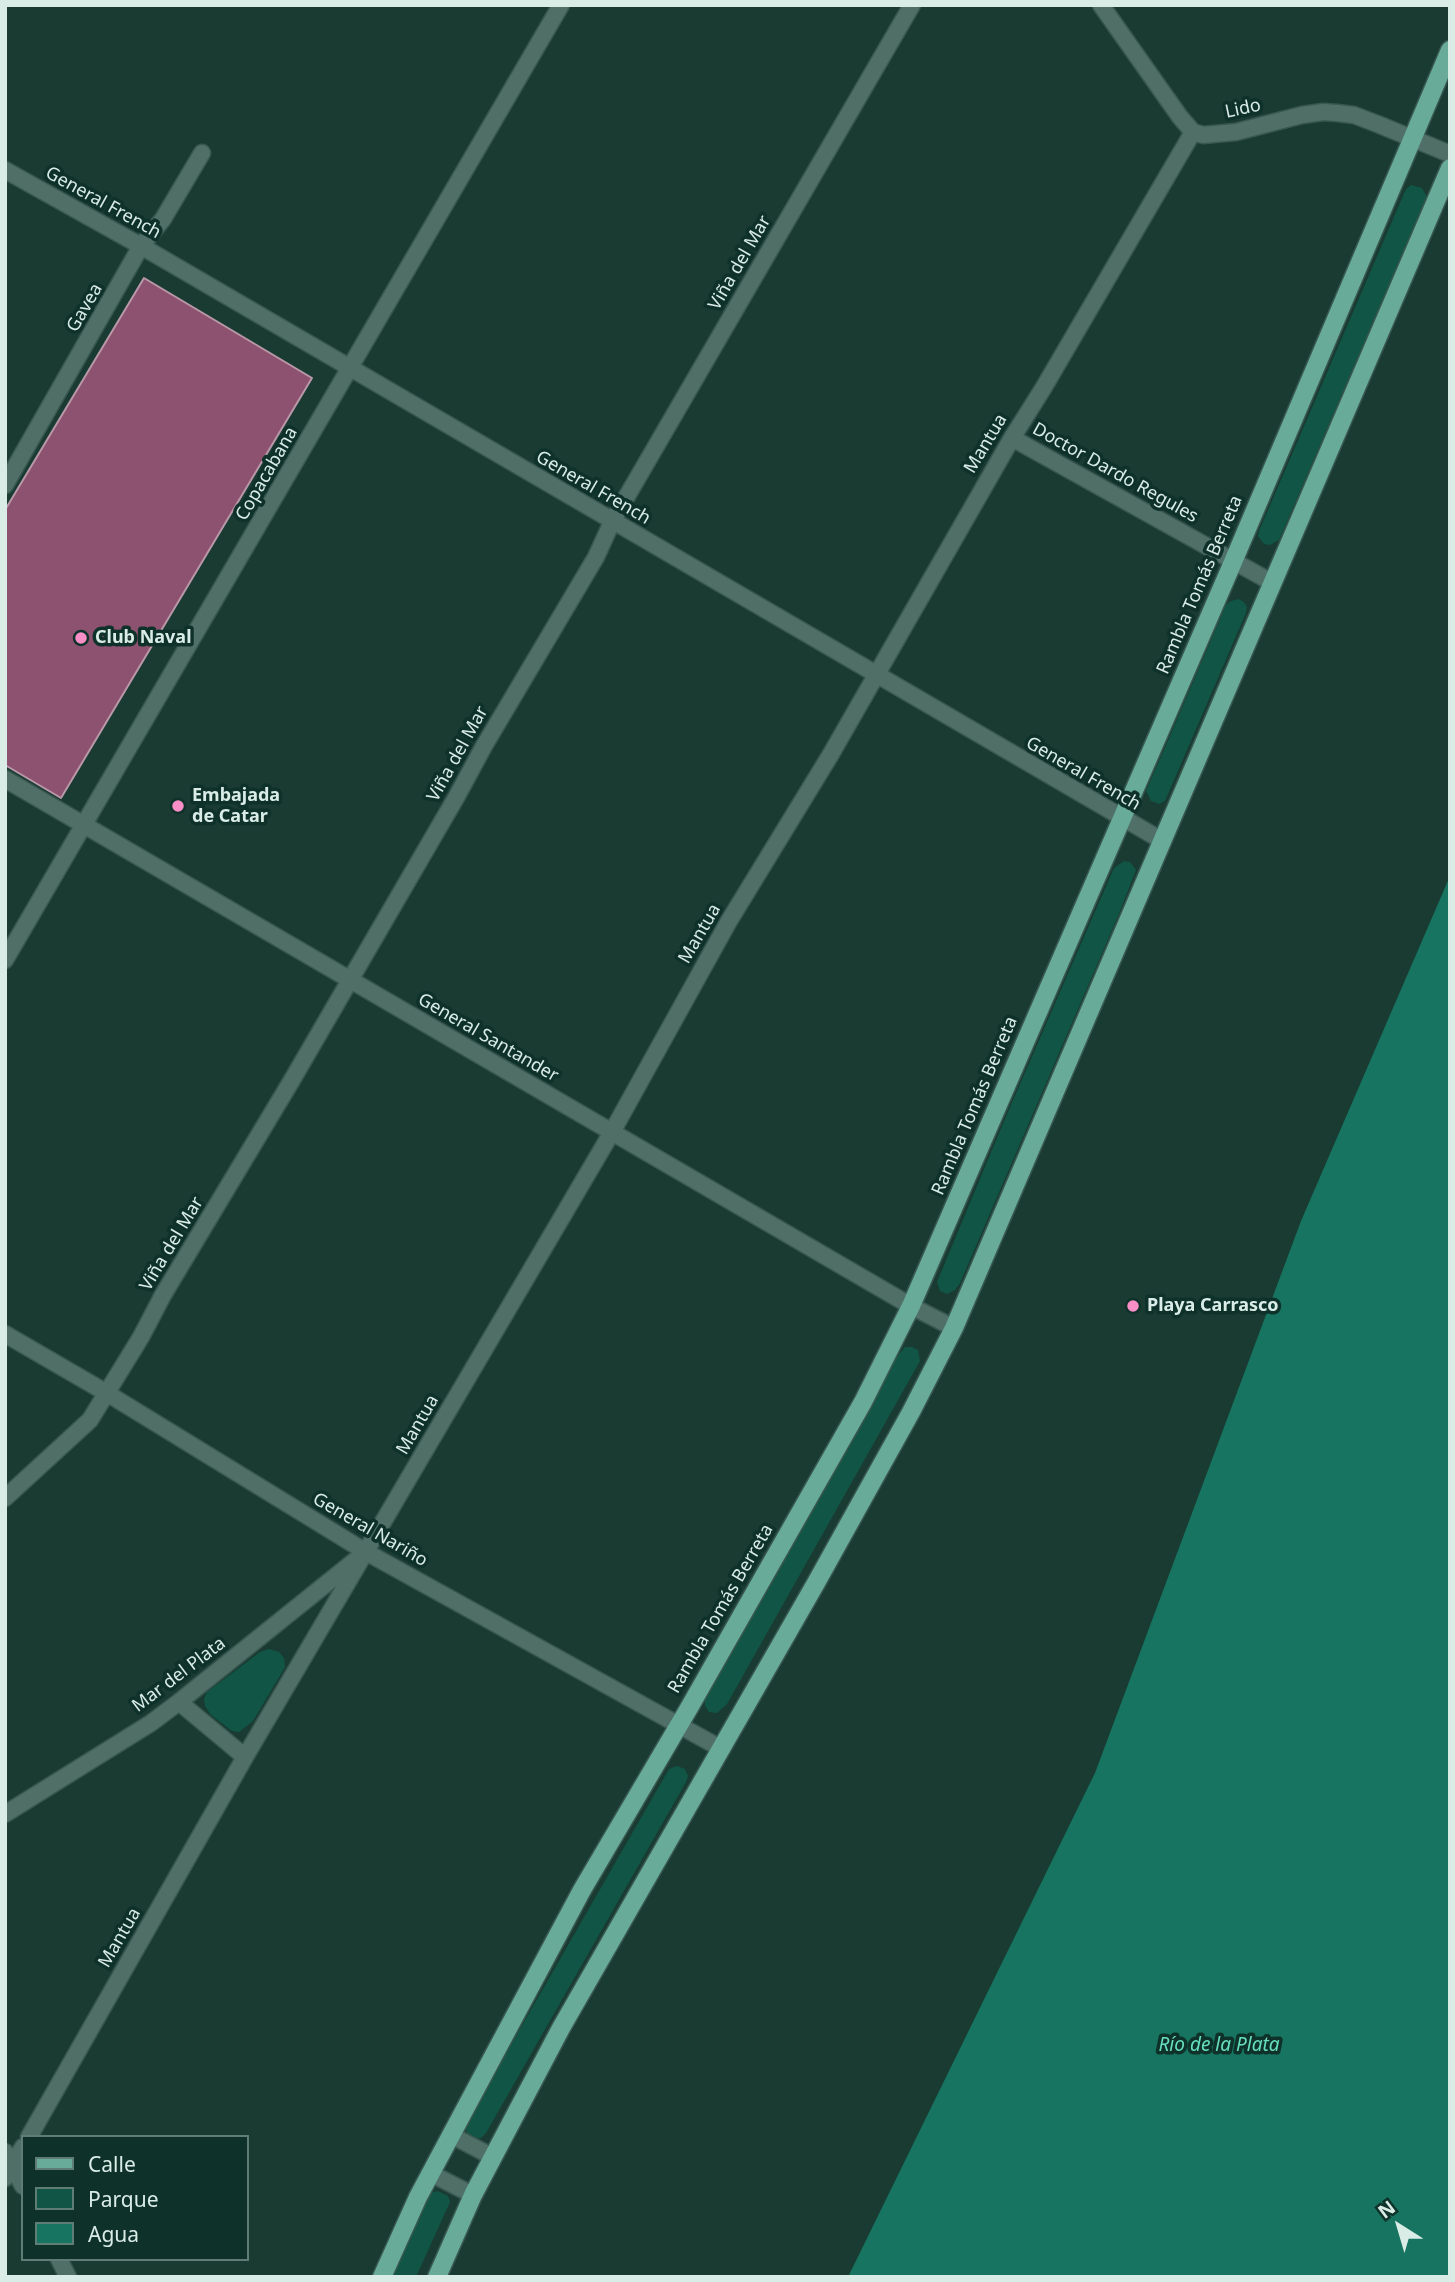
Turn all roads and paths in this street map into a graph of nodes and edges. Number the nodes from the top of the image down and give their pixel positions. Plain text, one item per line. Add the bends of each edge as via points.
1 (561, 5) edge
2 (912, 5) edge
3 (1101, 5) edge
4 (1450, 50) edge
5 (1193, 132) junction
6 (1411, 139) junction
7 (202, 153) dead end
8 (1450, 155) edge
9 (1450, 168) edge
10 (5, 170) edge
11 (141, 246) junction
12 (351, 369) junction
13 (1012, 438) junction
14 (5, 485) edge
15 (612, 522) junction
16 (1233, 562) junction
17 (1273, 583) junction
18 (875, 675) junction
19 (5, 779) edge
20 (1122, 819) junction
21 (83, 826) junction
22 (1161, 840) junction
23 (5, 960) edge
24 (348, 980) junction
25 (612, 1132) junction
26 (911, 1306) junction
27 (954, 1328) junction
28 (5, 1334) edge
29 (105, 1392) junction
30 (5, 1498) edge
31 (366, 1552) junction
32 (179, 1702) junction
33 (680, 1724) junction
34 (722, 1749) junction
35 (245, 1757) junction
36 (5, 1814) edge
37 (30, 2135) edge
38 (451, 2135) junction
39 (21, 2149) edge
40 (493, 2157) junction
41 (8, 2165) edge
42 (430, 2173) junction
43 (21, 2183) edge
44 (473, 2195) junction
45 (60, 2261) edge
46 (68, 2277) edge
47 (382, 2277) edge
48 (437, 2277) edge

1 - 12 street, Copacabana
2 - 15 street, Viña del Mar
3 - 5 street
4 - 6 main road, Rambla Tomás Berreta
5 - 6 street, Lido via 1236,132 1322,112 1354,115
5 - 13 street, Mantua
6 - 8 street, Lido
6 - 16 main road, Rambla Tomás Berreta
7 - 11 street, Gavea via 163,219
9 - 17 main road
10 - 11 street, General French
11 - 12 street, General French
11 - 14 street, Gavea
12 - 15 street, General French
12 - 21 street, Copacabana
13 - 16 street, Doctor Dardo Regules
13 - 18 street, Mantua
15 - 18 street, General French
15 - 24 street, Viña del Mar via 596,557
16 - 17 street, Doctor Dardo Regules
16 - 20 main road, Rambla Tomás Berreta
17 - 22 main road
18 - 20 street, General French
18 - 25 street, Mantua via 729,921
19 - 21 street, General Santander
20 - 22 street, General French
20 - 26 main road, Rambla Tomás Berreta
21 - 23 street, Copacabana
21 - 24 street, General Santander
22 - 27 main road
24 - 25 street, General Santander
24 - 29 street, Viña del Mar
25 - 26 street, General Santander
25 - 31 street, Mantua
26 - 27 street, General Santander
26 - 33 main road, Rambla Tomás Berreta via 863,1402
27 - 34 main road
28 - 29 street, General Nariño
29 - 30 street, Viña del Mar via 90,1420
29 - 31 street, General Nariño
31 - 32 street, Mar del Plata
31 - 33 street, General Nariño
31 - 35 street, Mantua
32 - 35 street
32 - 36 street, Mar del Plata
33 - 34 street, General Nariño
33 - 38 main road, Rambla Tomás Berreta via 582,1890
34 - 40 main road via 561,2028
35 - 37 street, Mantua
38 - 40 street
38 - 42 main road, Rambla Tomás Berreta
39 - 41 street
40 - 44 main road
41 - 43 street
42 - 44 street
42 - 47 main road, Rambla Tomás Berreta
44 - 48 main road
45 - 46 street

